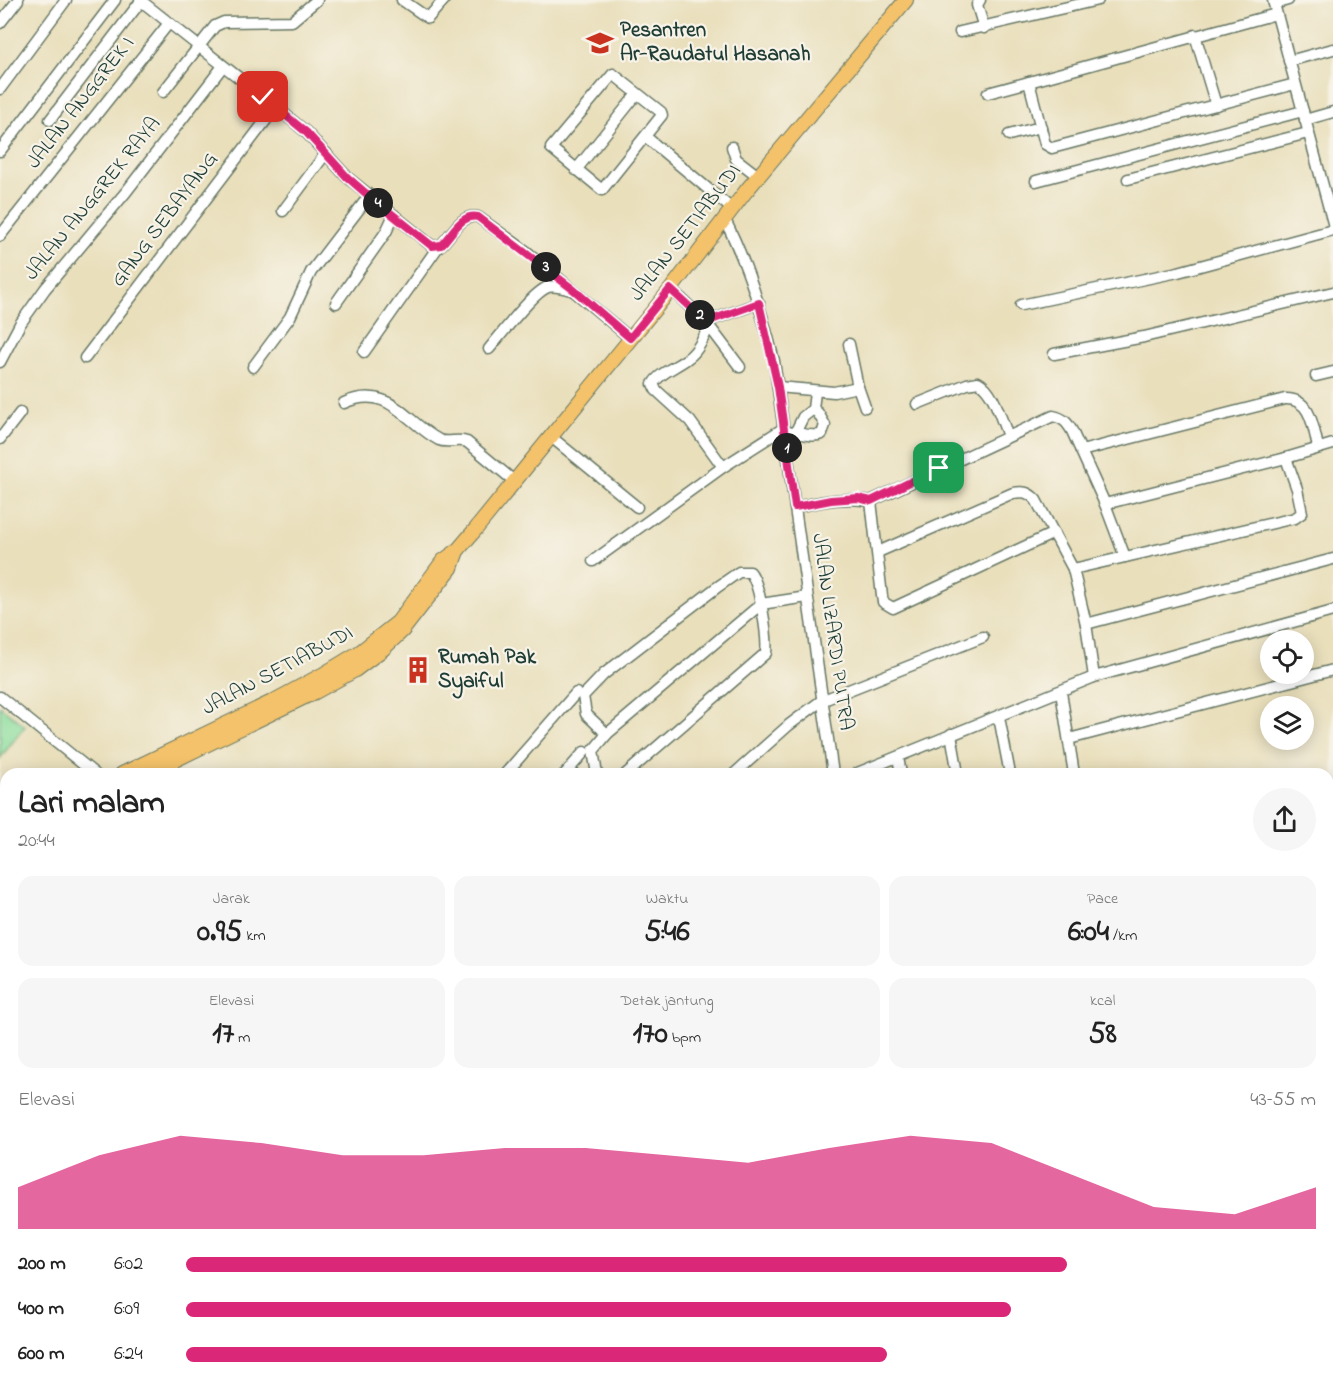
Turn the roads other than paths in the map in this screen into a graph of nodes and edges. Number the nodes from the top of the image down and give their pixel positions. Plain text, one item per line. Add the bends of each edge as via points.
1 (18, 0) edge
2 (66, 0) edge
3 (115, 0) edge
4 (141, 0) edge
5 (317, 0) edge
6 (402, 0) edge
7 (444, 0) edge
8 (906, 0) edge
9 (980, 0) edge
10 (1098, 0) edge
11 (1288, 0) edge
12 (1081, 2) edge
13 (1274, 6) edge
14 (0, 23) edge
15 (170, 23) junction
16 (984, 28) junction
17 (960, 32) dead end
18 (1195, 35) junction
19 (198, 46) junction
20 (1333, 49) edge
21 (1290, 61) junction
22 (223, 66) junction
23 (1029, 82) junction
24 (1295, 84) junction
25 (0, 89) edge
26 (163, 92) dead end
27 (637, 93) junction
28 (988, 93) dead end
29 (1216, 105) junction
30 (276, 107) junction
31 (1333, 112) edge
32 (1304, 116) junction
33 (50, 120) dead end
34 (1041, 127) junction
35 (1308, 133) junction
36 (1009, 135) dead end
37 (646, 137) junction
38 (732, 147) dead end
39 (0, 151) edge
40 (326, 153) junction
41 (576, 170) junction
42 (758, 176) junction
43 (1128, 179) dead end
44 (1036, 181) dead end
45 (1328, 181) edge
46 (369, 196) junction
47 (283, 211) dead end
48 (728, 213) junction
49 (394, 215) junction
50 (1333, 223) edge
51 (1333, 230) edge
52 (0, 236) edge
53 (438, 247) junction
54 (670, 289) junction
55 (574, 290) junction
56 (1333, 292) edge
57 (336, 303) dead end
58 (759, 303) junction
59 (1021, 305) dead end
60 (707, 324) junction
61 (630, 338) junction
62 (849, 344) dead end
63 (489, 349) dead end
64 (364, 352) dead end
65 (1054, 354) dead end
66 (85, 358) dead end
67 (0, 362) edge
68 (740, 366) dead end
69 (253, 367) dead end
70 (1333, 372) edge
71 (1316, 376) dead end
72 (778, 387) junction
73 (858, 387) junction
74 (815, 392) junction
75 (344, 403) dead end
76 (917, 404) dead end
77 (865, 407) dead end
78 (813, 409) junction
79 (21, 413) dead end
80 (789, 431) junction
81 (550, 436) junction
82 (1008, 436) junction
83 (0, 439) edge
84 (1333, 444) edge
85 (1318, 447) junction
86 (1081, 450) junction
87 (1286, 458) junction
88 (723, 467) junction
89 (514, 481) junction
90 (871, 501) junction
91 (1105, 504) junction
92 (637, 507) dead end
93 (795, 507) junction
94 (1054, 533) junction
95 (457, 551) junction
96 (878, 552) junction
97 (1125, 557) junction
98 (1333, 559) edge
99 (593, 561) dead end
100 (1073, 569) junction
101 (807, 597) junction
102 (761, 604) junction
103 (1333, 611) edge
104 (1086, 624) junction
105 (983, 637) dead end
106 (1333, 670) edge
107 (1094, 677) junction
108 (1061, 692) junction
109 (576, 693) dead end
110 (0, 697) edge
111 (821, 701) junction
112 (999, 717) junction
113 (606, 734) junction
114 (951, 734) junction
115 (1069, 739) junction
116 (584, 752) dead end
117 (898, 757) junction
118 (88, 768) edge
119 (134, 768) edge
120 (158, 768) edge
121 (510, 768) edge
122 (570, 768) edge
123 (596, 768) edge
124 (633, 768) edge
125 (741, 768) edge
126 (831, 768) edge
127 (870, 768) edge
128 (900, 768) edge
129 (957, 768) edge
130 (1009, 768) edge
131 (1073, 768) edge

1 - 14 street
2 - 25 street
3 - 39 street
4 - 15 street
4 - 33 street
5 - 19 street via 292,21 224,22 215,26
6 - 7 street via 428,18
8 - 42 main road, JALAN SETIABUDI
9 - 16 street
10 - 12 street
11 - 13 street
12 - 16 street
13 - 18 street
13 - 21 street
15 - 19 street
15 - 52 street, JALAN ANGGREK I
16 - 17 street
18 - 23 street
18 - 29 street
19 - 22 street
19 - 26 street
20 - 21 street
21 - 24 street
22 - 30 street
22 - 67 street, JALAN ANGGREK RAYA via 45,289
23 - 28 street
23 - 34 street
24 - 29 street
24 - 32 street
27 - 37 street via 662,114
27 - 41 street
27 - 41 street via 612,74 552,146
29 - 34 street via 1054,147 1045,144
30 - 40 street
30 - 66 street, GANG SEBAYANG
31 - 32 street
32 - 35 street
32 - 44 street
34 - 36 street
35 - 43 street
35 - 45 street
37 - 41 street via 603,190
37 - 48 street
38 - 42 street via 736,159
40 - 46 street
40 - 47 street
42 - 48 main road, JALAN SETIABUDI
45 - 50 street
46 - 49 street
46 - 69 street via 311,272 291,317
48 - 54 main road, JALAN SETIABUDI
48 - 58 street, JALAN LIZARDI PUTRA
49 - 53 street
49 - 57 street
51 - 59 street via 1179,272
53 - 55 street via 464,220 478,217
53 - 64 street
54 - 60 street
54 - 61 main road, JALAN SETIABUDI
55 - 61 street
55 - 63 street via 545,288
56 - 65 street
58 - 60 street
58 - 72 street, JALAN LIZARDI PUTRA
60 - 68 street
60 - 88 street via 694,352 653,384 690,421
61 - 81 main road, JALAN SETIABUDI
62 - 73 street
70 - 71 street
72 - 74 street
72 - 80 street, JALAN LIZARDI PUTRA
73 - 74 street
73 - 77 street
74 - 78 street
75 - 89 street via 365,396 387,402 441,441 467,442
76 - 82 street via 967,384 982,384 993,399
78 - 80 street
78 - 80 street via 825,425 822,434 815,437
79 - 83 street
80 - 88 street
80 - 93 street, JALAN LIZARDI PUTRA
81 - 89 main road, JALAN SETIABUDI
81 - 92 street
82 - 86 street via 1053,416 1059,417 1067,423
82 - 90 street
84 - 85 street
85 - 86 street via 1304,405 1285,399
85 - 87 street
86 - 91 street
87 - 91 street
87 - 97 street via 1299,498 1300,515
88 - 99 street
89 - 95 main road, JALAN SETIABUDI
90 - 93 street via 831,500
90 - 96 street
91 - 97 street
93 - 101 street, JALAN LIZARDI PUTRA
94 - 96 street via 1036,500 1020,492
94 - 96 street via 893,608 883,602
94 - 100 street
95 - 119 main road, JALAN SETIABUDI via 443,561 398,621 360,652 274,701
95 - 120 main road, JALAN SETIABUDI via 451,568 383,650 315,692
97 - 100 street
98 - 104 street
100 - 104 street
101 - 102 street
101 - 111 street, JALAN LIZARDI PUTRA
102 - 113 street
102 - 113 street via 753,575 739,572 604,674 583,696 586,714
102 - 124 street via 766,653
103 - 107 street
104 - 107 street
105 - 111 street
106 - 115 street
107 - 108 street
108 - 112 street
108 - 115 street
109 - 121 street
110 - 118 street
111 - 125 street
111 - 126 street, JALAN LIZARDI PUTRA
112 - 114 street
112 - 130 street
113 - 123 street via 593,752
114 - 117 street
114 - 129 street
115 - 131 street
116 - 122 street
117 - 127 street
117 - 128 street

